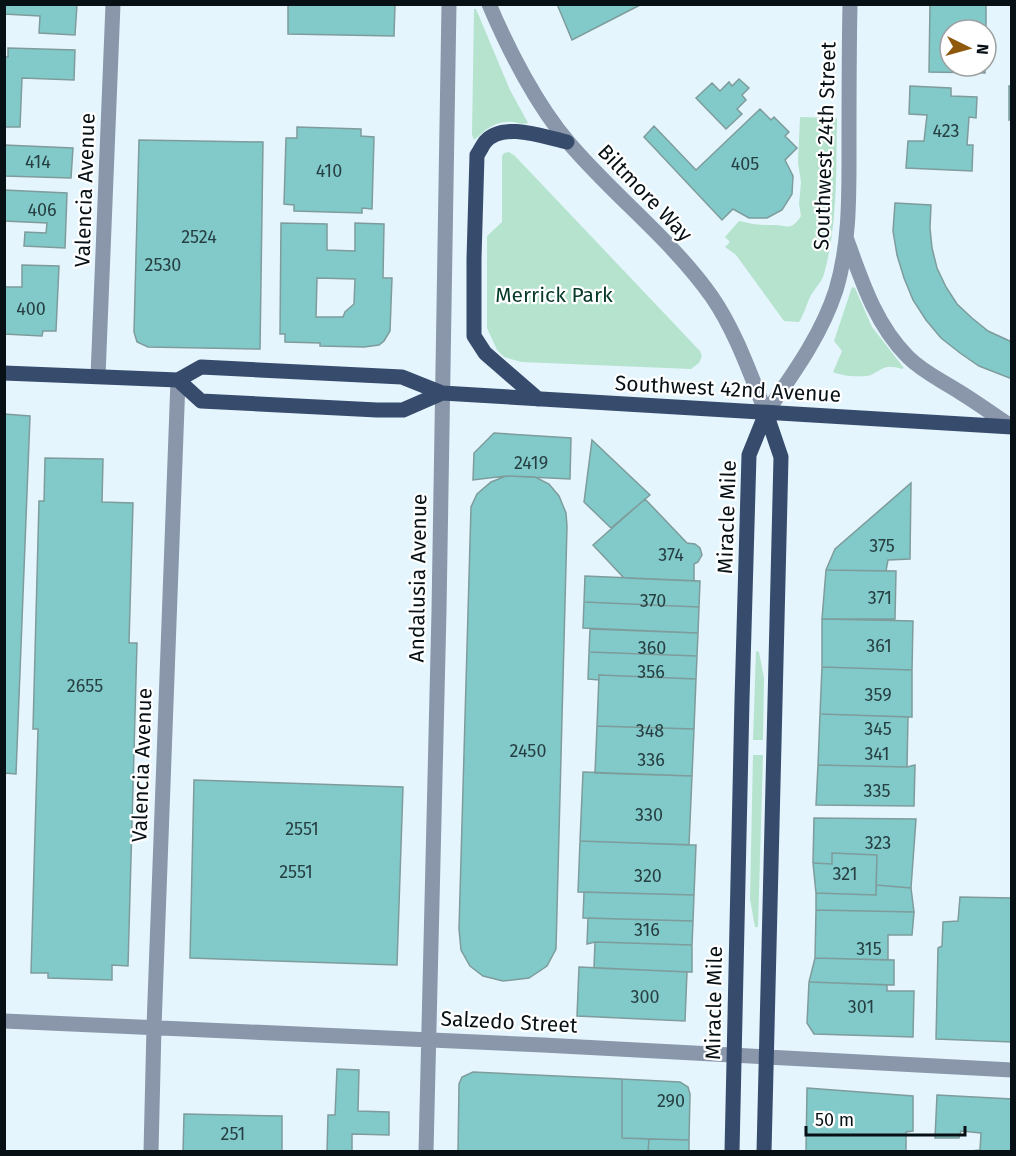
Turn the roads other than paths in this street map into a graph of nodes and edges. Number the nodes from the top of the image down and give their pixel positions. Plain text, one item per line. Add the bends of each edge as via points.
1 (113, 4) edge
2 (449, 4) edge
3 (489, 4) edge
4 (850, 4) edge
5 (567, 142) junction
6 (847, 240) junction
7 (4, 373) edge
8 (98, 376) junction
9 (178, 380) junction
10 (442, 393) junction
11 (538, 399) junction
12 (766, 413) junction
13 (1011, 427) edge
14 (4, 1021) edge
15 (154, 1028) junction
16 (429, 1039) junction
17 (734, 1055) junction
18 (767, 1057) junction
19 (1011, 1070) edge
20 (151, 1152) edge
21 (426, 1152) edge
22 (732, 1152) edge
23 (764, 1152) edge

1 - 8 street, Valencia Avenue
2 - 10 street, Andalusia Avenue
3 - 5 street, Biltmore Way via 533,91
4 - 6 street, Southwest 24th Street
5 - 11 main road via 508,131 486,141 477,155 474,336 485,353
5 - 12 street, Biltmore Way via 712,297 735,337
6 - 12 street, Southwest 24th Street via 825,318 806,357
6 - 13 street via 870,303 887,333 909,358
7 - 8 main road, Southwest 42nd Avenue
8 - 9 main road, Southwest 42nd Avenue
9 - 10 main road, Southwest 42nd Avenue via 201,368 402,377
9 - 10 main road, Southwest 42nd Avenue via 201,401 353,409 403,410
9 - 15 street, Valencia Avenue
10 - 11 main road, Southwest 42nd Avenue
10 - 16 street, Andalusia Avenue
11 - 12 main road, Southwest 42nd Avenue
12 - 13 main road, Southwest 42nd Avenue
12 - 17 main road, Miracle Mile via 749,455
12 - 18 main road via 781,457
14 - 15 street, Salzedo Street
15 - 16 street, Salzedo Street
15 - 20 street, Valencia Avenue
16 - 17 street, Salzedo Street
16 - 21 street, Andalusia Avenue
17 - 18 street, Salzedo Street
17 - 22 main road, Miracle Mile
18 - 19 street, Salzedo Street
18 - 23 main road

